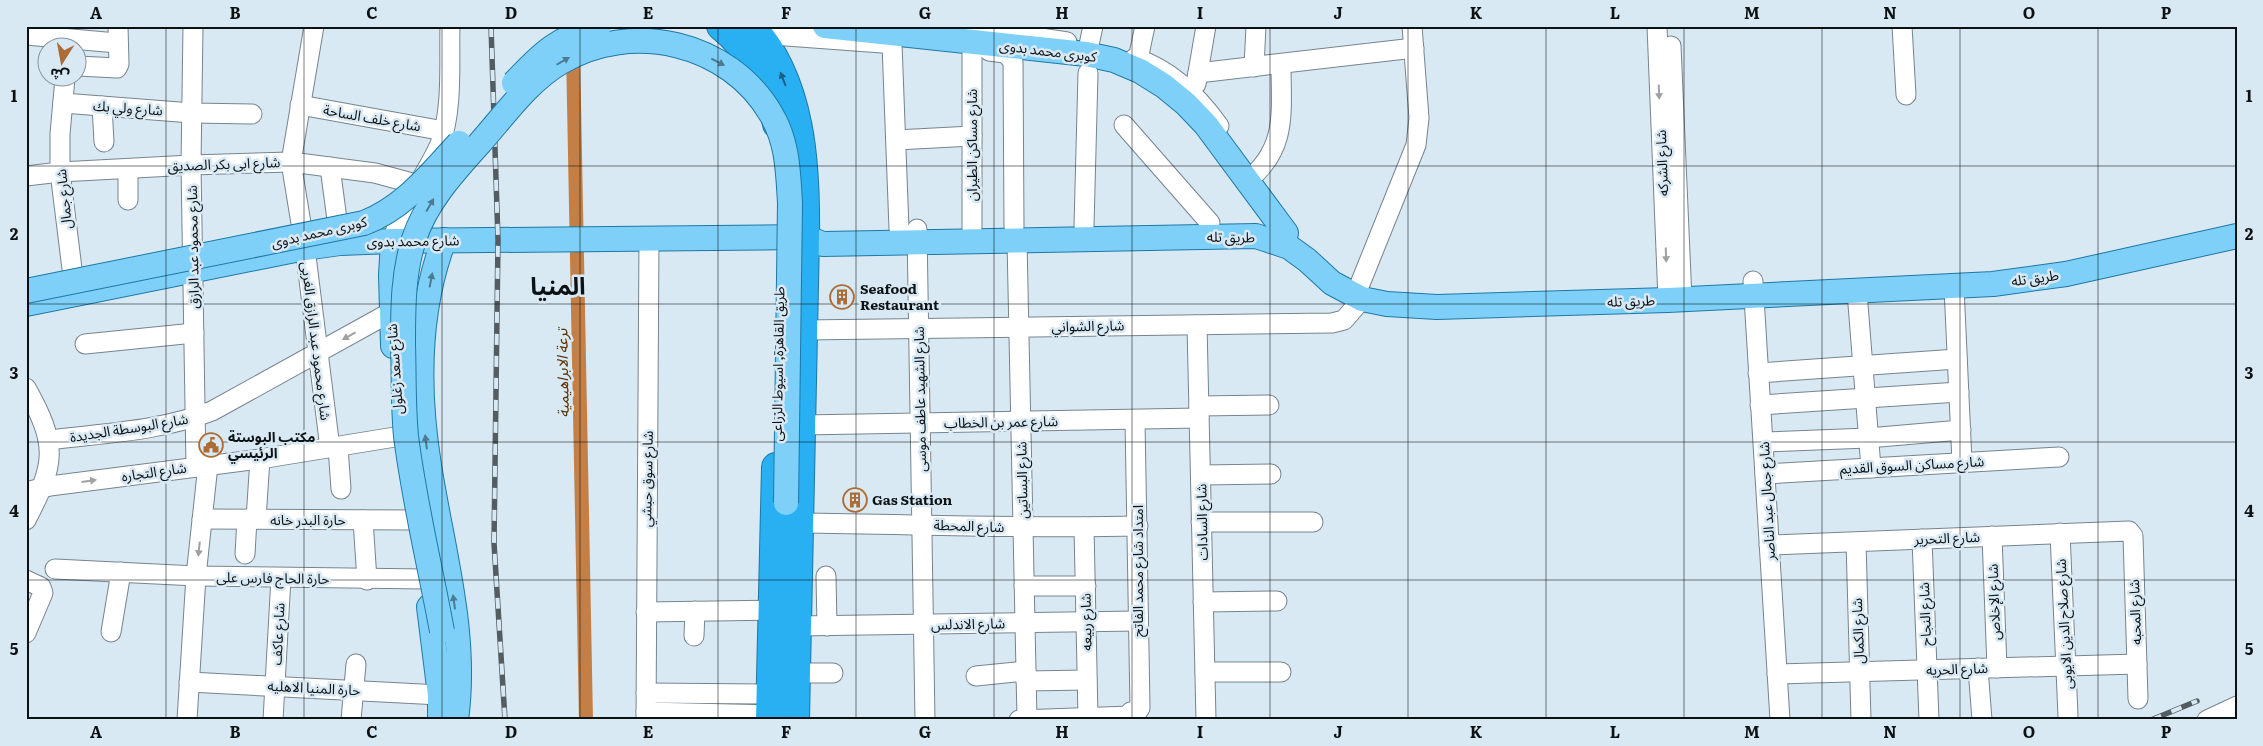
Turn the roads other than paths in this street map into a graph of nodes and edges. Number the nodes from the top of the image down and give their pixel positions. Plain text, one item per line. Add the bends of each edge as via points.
1 (193, 26) edge
2 (314, 26) edge
3 (450, 26) edge
4 (566, 26) edge
5 (600, 26) edge
6 (721, 26) edge
7 (825, 26) edge
8 (966, 26) edge
9 (1093, 26) edge
10 (1145, 26) edge
11 (1206, 26) edge
12 (1256, 26) edge
13 (1412, 26) edge
14 (1657, 26) edge
15 (1670, 26) edge
16 (1902, 26) edge
17 (755, 30) edge
18 (1027, 30) edge
19 (118, 34) edge
20 (26, 35) edge
21 (892, 44) junction
22 (1088, 45) junction
23 (549, 48) junction
24 (1414, 48) junction
25 (972, 49) junction
26 (1138, 59) junction
27 (1281, 64) junction
28 (88, 67) edge
29 (1254, 67) junction
30 (1088, 73) dead end
31 (1198, 73) junction
32 (64, 88) edge
33 (1194, 94) junction
34 (1906, 95) dead end
35 (63, 104) junction
36 (102, 106) junction
37 (300, 106) junction
38 (783, 106) junction
39 (192, 112) junction
40 (252, 114) dead end
41 (1124, 125) dead end
42 (444, 131) junction
43 (972, 136) junction
44 (896, 140) junction
45 (104, 142) dead end
46 (290, 162) junction
47 (191, 165) junction
48 (330, 167) junction
49 (128, 169) junction
50 (60, 172) junction
51 (26, 176) edge
52 (1251, 178) junction
53 (419, 185) junction
54 (128, 200) dead end
55 (401, 218) junction
56 (1210, 223) junction
57 (2237, 223) edge
58 (1084, 226) junction
59 (338, 233) junction
60 (1275, 233) junction
61 (911, 234) junction
62 (1015, 234) junction
63 (972, 235) junction
64 (2237, 236) edge
65 (793, 237) junction
66 (649, 238) junction
67 (303, 239) junction
68 (444, 240) junction
69 (393, 241) junction
70 (193, 260) junction
71 (26, 282) edge
72 (74, 283) junction
73 (1954, 287) junction
74 (1753, 289) junction
75 (26, 291) edge
76 (1361, 292) junction
77 (1674, 292) junction
78 (1857, 292) junction
79 (26, 304) edge
80 (391, 312) junction
81 (1197, 324) junction
82 (1019, 326) junction
83 (919, 327) junction
84 (804, 330) junction
85 (194, 333) junction
86 (85, 344) dead end
87 (318, 353) junction
88 (1957, 360) junction
89 (1863, 366) junction
90 (1758, 373) junction
91 (27, 390) edge
92 (1959, 392) junction
93 (1865, 398) junction
94 (1269, 405) dead end
95 (1760, 406) junction
96 (1199, 412) junction
97 (194, 418) junction
98 (1135, 420) junction
99 (1021, 421) junction
100 (920, 423) junction
101 (802, 425) junction
102 (1961, 430) junction
103 (401, 436) junction
104 (1868, 438) junction
105 (50, 440) junction
106 (1764, 442) junction
107 (334, 447) junction
108 (2059, 457) dead end
109 (260, 459) junction
110 (1962, 462) junction
111 (202, 466) junction
112 (1871, 468) junction
113 (1270, 474) dead end
114 (1764, 474) junction
115 (1202, 475) junction
116 (341, 489) dead end
117 (34, 491) edge
118 (793, 513) junction
119 (202, 519) junction
120 (252, 519) junction
121 (26, 520) edge
122 (363, 520) junction
123 (414, 520) junction
124 (1202, 522) junction
125 (1313, 522) dead end
126 (921, 524) junction
127 (1138, 526) junction
128 (1084, 527) junction
129 (1022, 528) junction
130 (2125, 530) joint
131 (2060, 533) junction
132 (1992, 536) junction
133 (1922, 539) junction
134 (1856, 542) junction
135 (1769, 546) junction
136 (245, 554) dead end
137 (55, 569) dead end
138 (121, 572) junction
139 (196, 576) junction
140 (826, 576) dead end
141 (281, 578) junction
142 (366, 580) junction
143 (426, 580) junction
144 (32, 582) edge
145 (1024, 586) junction
146 (1086, 586) junction
147 (1277, 601) dead end
148 (1203, 602) junction
149 (772, 610) junction
150 (694, 611) junction
151 (646, 612) junction
152 (1138, 621) junction
153 (1086, 622) junction
154 (1025, 623) junction
155 (923, 624) junction
156 (797, 626) junction
157 (827, 626) junction
158 (111, 632) dead end
159 (26, 633) edge
160 (694, 636) dead end
161 (356, 664) dead end
162 (2137, 664) junction
163 (2066, 666) junction
164 (1988, 668) junction
165 (1927, 670) junction
166 (1205, 672) junction
167 (1281, 672) dead end
168 (1860, 672) junction
169 (796, 673) junction
170 (834, 673) dead end
171 (1777, 674) junction
172 (976, 676) dead end
173 (1026, 676) junction
174 (1087, 680) junction
175 (189, 682) junction
176 (276, 686) junction
177 (354, 690) junction
178 (646, 693) junction
179 (440, 695) junction
180 (2138, 699) dead end
181 (2237, 706) edge
182 (777, 714) edge
183 (646, 716) edge
184 (2068, 716) dead end
185 (1077, 718) edge
186 (1130, 718) edge
187 (187, 720) edge
188 (273, 720) edge
189 (351, 720) edge
190 (440, 720) edge
191 (452, 720) edge
192 (456, 720) edge
193 (925, 720) edge
194 (1020, 720) edge
195 (1025, 720) edge
196 (1206, 720) edge
197 (1780, 720) edge
198 (1861, 720) edge
199 (1929, 720) edge
200 (1982, 720) edge
201 (2207, 720) edge

1 - 39 street, شارع محمود عبد الرازق
2 - 37 street, شارع محمود عبد الرازق الغربى
3 - 42 street, شارع سعد زغلول
4 - 23 highway
5 - 23 main road, كوبرى محمد بدوى, bridge
6 - 38 highway, طريق القاهرة, اسيوط الزراعى via 743,47
7 - 52 main road, كوبرى محمد بدوى via 1086,54 1114,60 1140,71 1186,104
8 - 18 street
9 - 22 street
10 - 26 street
11 - 31 street
12 - 29 street
13 - 24 street
14 -> 77 street, شارع الشركه
15 - 77 street, شارع الشركه
16 - 34 street
17 - 21 street, شارع البساتين
38 -> 17 highway, طريق القاهرة, اسيوط الزراعى via 784,79 774,57
18 - 22 street
19 - 20 street
19 - 28 street via 117,68
21 - 25 street, شارع البساتين
21 - 44 street, شارع الشهيد عاطف موسى
22 - 26 street
23 - 75 main road, كوبرى محمد بدوى, bridge via 411,195 374,219 332,231
24 - 27 street
24 - 76 street via 1419,118 1416,145
25 - 43 street, شارع مساكن الطيران
25 - 62 street, شارع البساتين via 1005,53 1013,61
26 - 33 street via 1170,76
27 - 29 street
27 - 52 street via 1278,140 1264,167
29 - 31 street
30 - 58 street
31 - 33 street
32 - 35 street, شارع جمال
33 - 52 street
35 - 36 street, شارع ولي بك
35 - 50 street, شارع جمال
36 - 39 street, شارع ولي بك
36 - 45 street
37 - 42 street, شارع خلف الساحة
37 - 46 street, شارع محمود عبد الرازق الغربى
38 - 65 highway, طريق القاهرة, اسيوط الزراعى via 802,155
39 - 40 street, شارع ولي بك
39 - 47 street, شارع محمود عبد الرازق
41 - 56 street
42 - 53 street, شارع سعد زغلول
43 - 44 street
43 - 63 street, شارع مساكن الطيران
44 - 61 street, شارع الشهيد عاطف موسى
46 - 47 street, شارع ابى بكر الصديق
46 - 48 street, شارع ابى بكر الصديق
46 - 67 street, شارع محمود عبد الرازق الغربى
47 - 49 street, شارع ابى بكر الصديق
47 - 70 street, شارع محمود عبد الرازق
48 - 53 street, شارع ابى بكر الصديق
48 - 59 street
49 - 50 street, شارع ابى بكر الصديق
49 - 54 street
50 - 51 street, شارع ابى بكر الصديق
50 - 72 street, شارع جمال
52 - 60 main road, كوبرى محمد بدوى
53 - 55 street, شارع سعد زغلول
55 - 59 street, شارع محمد بدوى via 373,216
55 - 69 street, شارع سعد زغلول
56 - 58 main road, طريق تله
56 - 60 main road, طريق تله via 1259,223
57 - 74 main road, طريق تله via 2019,267
58 - 62 main road, طريق تله
59 - 67 main road, شارع محمد بدوى
59 - 69 main road, شارع محمد بدوى
60 - 62 main road, طريق تله
60 - 76 main road, طريق تله via 1336,271
61 - 63 main road, طريق تله
61 - 65 main road, طريق تله via 820,230
61 - 83 street, شارع الشهيد عاطف موسى
62 - 63 main road, طريق تله
62 - 82 street, شارع البساتين
64 - 73 main road, طريق تله via 2066,274
65 - 66 main road, شارع محمد بدوى
65 - 84 highway, طريق القاهرة, اسيوط الزراعى
65 - 149 highway, طريق القاهرة, اسيوط الزراعى
66 - 68 main road, شارع محمد بدوى
66 - 151 street, شارع سوق حبشي
67 - 70 main road, شارع محمد بدوى
67 - 87 street, شارع محمود عبد الرازق الغربى
68 - 69 main road, شارع محمد بدوى
192 -> 68 main road, شارع سعد زغلول via 461,657 429,464 421,375 427,302 433,270
69 - 80 main road, شارع سعد زغلول
70 - 72 main road, شارع محمد بدوى
70 - 85 street, شارع محمود عبد الرازق
71 - 72 street, شارع محمد بدوى
72 - 79 main road, شارع محمد بدوى
73 - 78 main road, طريق تله
73 - 88 street
74 - 77 main road, طريق تله
74 - 78 main road, طريق تله
74 - 90 street, شارع جمال عبد الناصر
76 - 77 main road, طريق تله via 1376,289 1430,293
76 - 81 street, شارع الشواني via 1349,316 1338,323
78 - 89 street
80 -> 87 street, شارع البوسطة الجديدة
80 - 103 main road, شارع سعد زغلول
81 - 82 street, شارع الشواني
81 - 96 street, شارع السادات
82 - 83 street, شارع الشواني
82 - 99 street, شارع البساتين
83 - 84 street, شارع الشواني
83 - 100 street, شارع الشهيد عاطف موسى
84 - 101 highway, طريق القاهرة, اسيوط الزراعى
85 - 86 street
85 - 97 street, شارع محمود عبد الرازق
87 - 97 street, شارع البوسطة الجديدة
87 - 107 street, شارع محمود عبد الرازق الغربى
88 - 89 street
88 - 92 street
89 - 90 street
89 - 93 street
90 - 95 street, شارع جمال عبد الناصر
91 - 105 street
92 - 93 street
92 - 102 street
93 - 95 street
93 - 104 street
94 - 96 street, شارع عمر بن الخطاب
95 - 106 street, شارع جمال عبد الناصر
96 - 98 street, شارع عمر بن الخطاب
96 - 115 street, شارع السادات
97 - 105 street, شارع البوسطة الجديدة via 158,427
97 - 111 street, شارع محمود عبد الرازق
98 - 99 street, شارع عمر بن الخطاب
98 - 127 street, امتداد شارع محمد الفاتح
99 - 100 street, شارع عمر بن الخطاب
99 - 129 street, شارع البساتين
100 - 101 street, شارع عمر بن الخطاب
100 - 126 street, شارع الشهيد عاطف موسى
101 - 118 highway, طريق القاهرة, اسيوط الزراعى
102 - 104 street
102 - 110 street
103 - 107 street, شارع التجاره
103 - 123 main road, شارع سعد زغلول
104 - 106 street
104 - 112 street
105 - 117 street via 48,471
106 - 114 street, شارع جمال عبد الناصر
107 - 109 street, شارع التجاره
107 - 116 street, شارع محمود عبد الرازق الغربى
108 - 110 street, شارع مساكن السوق القديم
109 - 111 street, شارع التجاره
109 - 120 street
110 - 112 street, شارع مساكن السوق القديم
117 -> 111 street, شارع التجاره
111 - 119 street, شارع محمود عبد الرازق
112 - 114 street, شارع مساكن السوق القديم
113 - 115 street
114 - 135 street, شارع جمال عبد الناصر
115 - 124 street, شارع السادات
117 - 121 street
118 - 126 street, شارع المحطة
118 - 156 highway, طريق القاهرة, اسيوط الزراعى
118 - 182 main road, طريق القاهرة, اسيوط الزراعى
191 -> 118 main road, bridge via 442,631 406,434 404,284 422,220 436,195 540,77 559,62 603,44 626,40 674,44 726,66 745,81 772,115 787,156 790,203
119 - 120 street, حارة البدر خانه
119 -> 139 street, شارع محمود عبد الرازق
120 - 122 street, حارة البدر خانه
120 - 136 street
122 - 123 street, حارة البدر خانه
122 - 142 street
123 - 143 main road, شارع سعد زغلول
124 - 125 street
124 - 148 street, شارع السادات
126 - 129 street, شارع المحطة
126 - 155 street, شارع الشهيد عاطف موسى
127 - 128 street, شارع المحطة
127 - 152 street, امتداد شارع محمد الفاتح
128 - 129 street, شارع المحطة
128 - 146 street, شارع ربيعه
129 - 145 street, شارع البساتين
130 - 131 street, شارع التحرير
130 - 162 street, شارع المحبه via 2132,533
131 - 132 street, شارع التحرير
131 - 163 street, شارع صلاح الدين الايوبى
132 - 133 street, شارع التحرير
132 - 164 street, شارع الإخلاص
133 - 134 street, شارع التحرير
133 - 165 street, شارع النجاح
134 - 135 street, شارع التحرير
134 - 168 street, شارع الكمال
135 - 171 street, شارع جمال عبد الناصر
137 - 138 street, حارة الحاج فارس على
138 - 139 street, حارة الحاج فارس على
138 - 158 street
139 - 141 street, حارة الحاج فارس على
139 - 175 street, شارع محمود عبد الرازق
140 - 157 street
141 - 142 street, حارة الحاج فارس على
141 - 176 street, شارع عاكف
142 - 143 street, حارة الحاج فارس على
143 - 179 main road, شارع سعد زغلول
144 - 159 street via 43,593
145 - 146 street
145 - 154 street, شارع البساتين
146 - 153 street, شارع ربيعه
147 - 148 street
148 - 166 street, شارع السادات
149 - 150 street
149 - 182 highway, طريق القاهرة, اسيوط الزراعى
150 - 151 street
150 - 160 street
151 - 178 street, شارع سوق حبشي
152 - 153 street, شارع الاندلس
152 - 186 street, امتداد شارع محمد الفاتح via 1139,710 1131,712
153 - 154 street, شارع الاندلس
153 - 174 street, شارع ربيعه
154 - 155 street, شارع الاندلس
154 - 173 street, شارع البساتين
155 - 157 street, شارع الاندلس
155 - 193 street, شارع الشهيد عاطف موسى
156 - 157 street, شارع الاندلس
156 - 169 highway, طريق القاهرة, اسيوط الزراعى
161 - 177 street
162 - 163 street, شارع الحريه
162 - 180 street, شارع المحبه
163 - 164 street, شارع الحريه
163 - 184 street, شارع صلاح الدين الايوبى
164 - 165 street, شارع الحريه
164 - 200 street, شارع الإخلاص
165 - 168 street, شارع الحريه
165 - 199 street, شارع النجاح
166 - 167 street
166 - 196 street, شارع السادات
168 - 171 street, شارع الحريه
168 - 198 street, شارع الكمال
169 - 170 street
169 - 182 highway, طريق القاهرة, اسيوط الزراعى
171 - 197 street, شارع جمال عبد الناصر
172 - 173 street
173 - 174 street
173 - 195 street, شارع البساتين
174 - 185 street, شارع ربيعه
175 - 176 street, حارة المنيا الاهليه
175 - 187 street, شارع محمود عبد الرازق
176 - 177 street, حارة المنيا الاهليه
176 - 188 street, شارع عاكف
177 - 179 street, حارة المنيا الاهليه
177 - 189 street
178 - 182 street
178 - 183 street, شارع سوق حبشي
179 - 190 main road, شارع سعد زغلول
181 - 201 street
182 - 183 street
185 - 186 street
185 - 195 street
194 - 195 street

